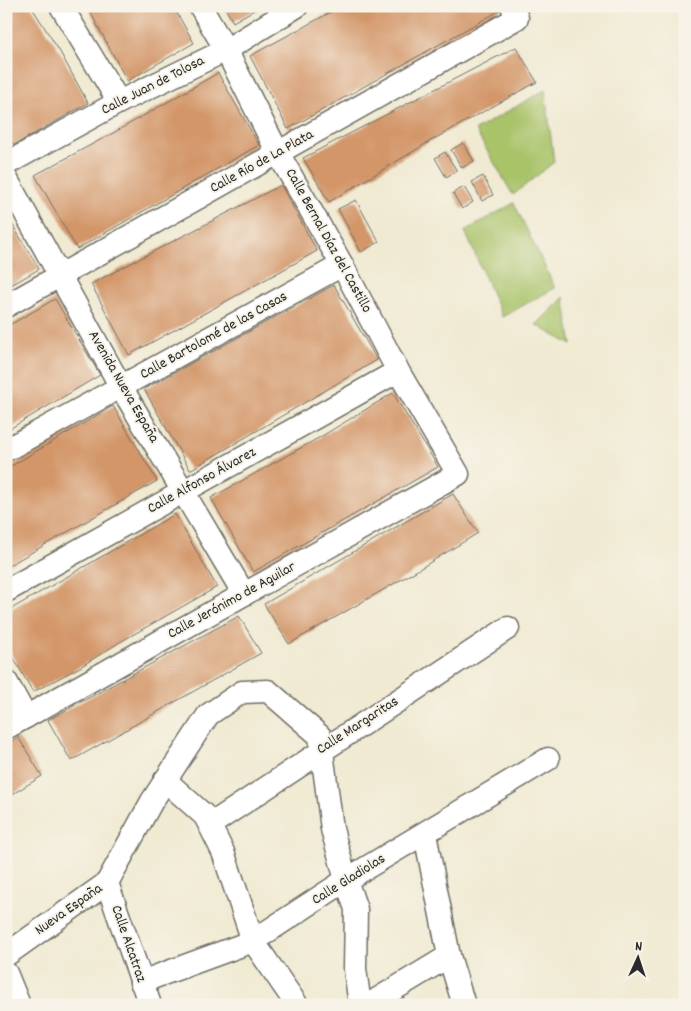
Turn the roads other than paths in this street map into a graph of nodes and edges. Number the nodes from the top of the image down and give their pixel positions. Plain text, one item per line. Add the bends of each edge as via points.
1 (61, 6) edge
2 (200, 6) edge
3 (297, 6) edge
4 (514, 12) edge
5 (226, 50) junction
6 (119, 102) junction
7 (278, 153) junction
8 (6, 164) edge
9 (6, 178) edge
10 (342, 265) junction
11 (60, 276) junction
12 (6, 306) edge
13 (398, 370) junction
14 (121, 387) junction
15 (6, 450) edge
16 (458, 474) joint
17 (183, 491) junction
18 (6, 591) edge
19 (244, 594) junction
20 (508, 628) dead end
21 (6, 681) edge
22 (26, 717) junction
23 (6, 728) edge
24 (322, 750) junction
25 (548, 759) dead end
26 (165, 780) junction
27 (210, 825) junction
28 (425, 834) junction
29 (346, 880) junction
30 (107, 883) junction
31 (253, 941) junction
32 (6, 955) edge
33 (449, 956) junction
34 (6, 973) edge
35 (141, 982) junction
36 (19, 1005) edge
37 (150, 1005) edge
38 (296, 1005) edge
39 (360, 1005) edge
40 (368, 1005) edge
41 (464, 1005) edge

1 - 6 street
2 - 5 street, Calle Bernal Díaz del Castillo
3 - 5 street, Calle Juan de Tolosa
4 - 7 street, Calle Río de La Plata
5 - 6 street, Calle Juan de Tolosa
5 - 7 street, Calle Bernal Díaz del Castillo
6 - 8 street, Calle Juan de Tolosa
7 - 10 street, Calle Bernal Díaz del Castillo
7 - 11 street, Calle Río de La Plata
9 - 11 street, Avenida Nueva España
10 - 13 street, Calle Bernal Díaz del Castillo
10 - 14 street, Calle Bartolomé de las Casas
11 - 12 street, Calle Río de La Plata
11 - 14 street, Avenida Nueva España
13 - 16 street, Calle Bernal Díaz del Castillo
13 - 17 street, Calle Alfonso Álvarez
14 - 15 street, Calle Bartolomé de las Casas
14 - 17 street, Avenida Nueva España
16 - 19 street, Calle Jerónimo de Aguilar
17 - 18 street, Calle Alfonso Álvarez
17 - 19 street, Avenida Nueva España
19 - 22 street, Calle Jerónimo de Aguilar
20 - 24 street, Calle Margaritas
21 - 22 street
22 - 23 street, Calle Jerónimo de Aguilar
24 - 26 street via 320,736 268,691 242,692 208,715
24 - 27 street, Calle Margaritas
24 - 29 street via 332,830
25 - 28 street, Calle Gladiolas
26 - 27 street via 205,816
26 - 30 street
27 - 31 street via 223,852
28 - 29 street, Calle Gladiolas
28 - 33 street
29 - 31 street, Calle Gladiolas
29 - 39 street via 356,909 355,969
30 - 32 street, Nueva España
30 - 35 street, Calle Alcatraz
31 - 35 street, Calle Gladiolas
31 - 38 street
33 - 40 street
33 - 41 street
34 - 36 street
35 - 37 street, Calle Alcatraz

